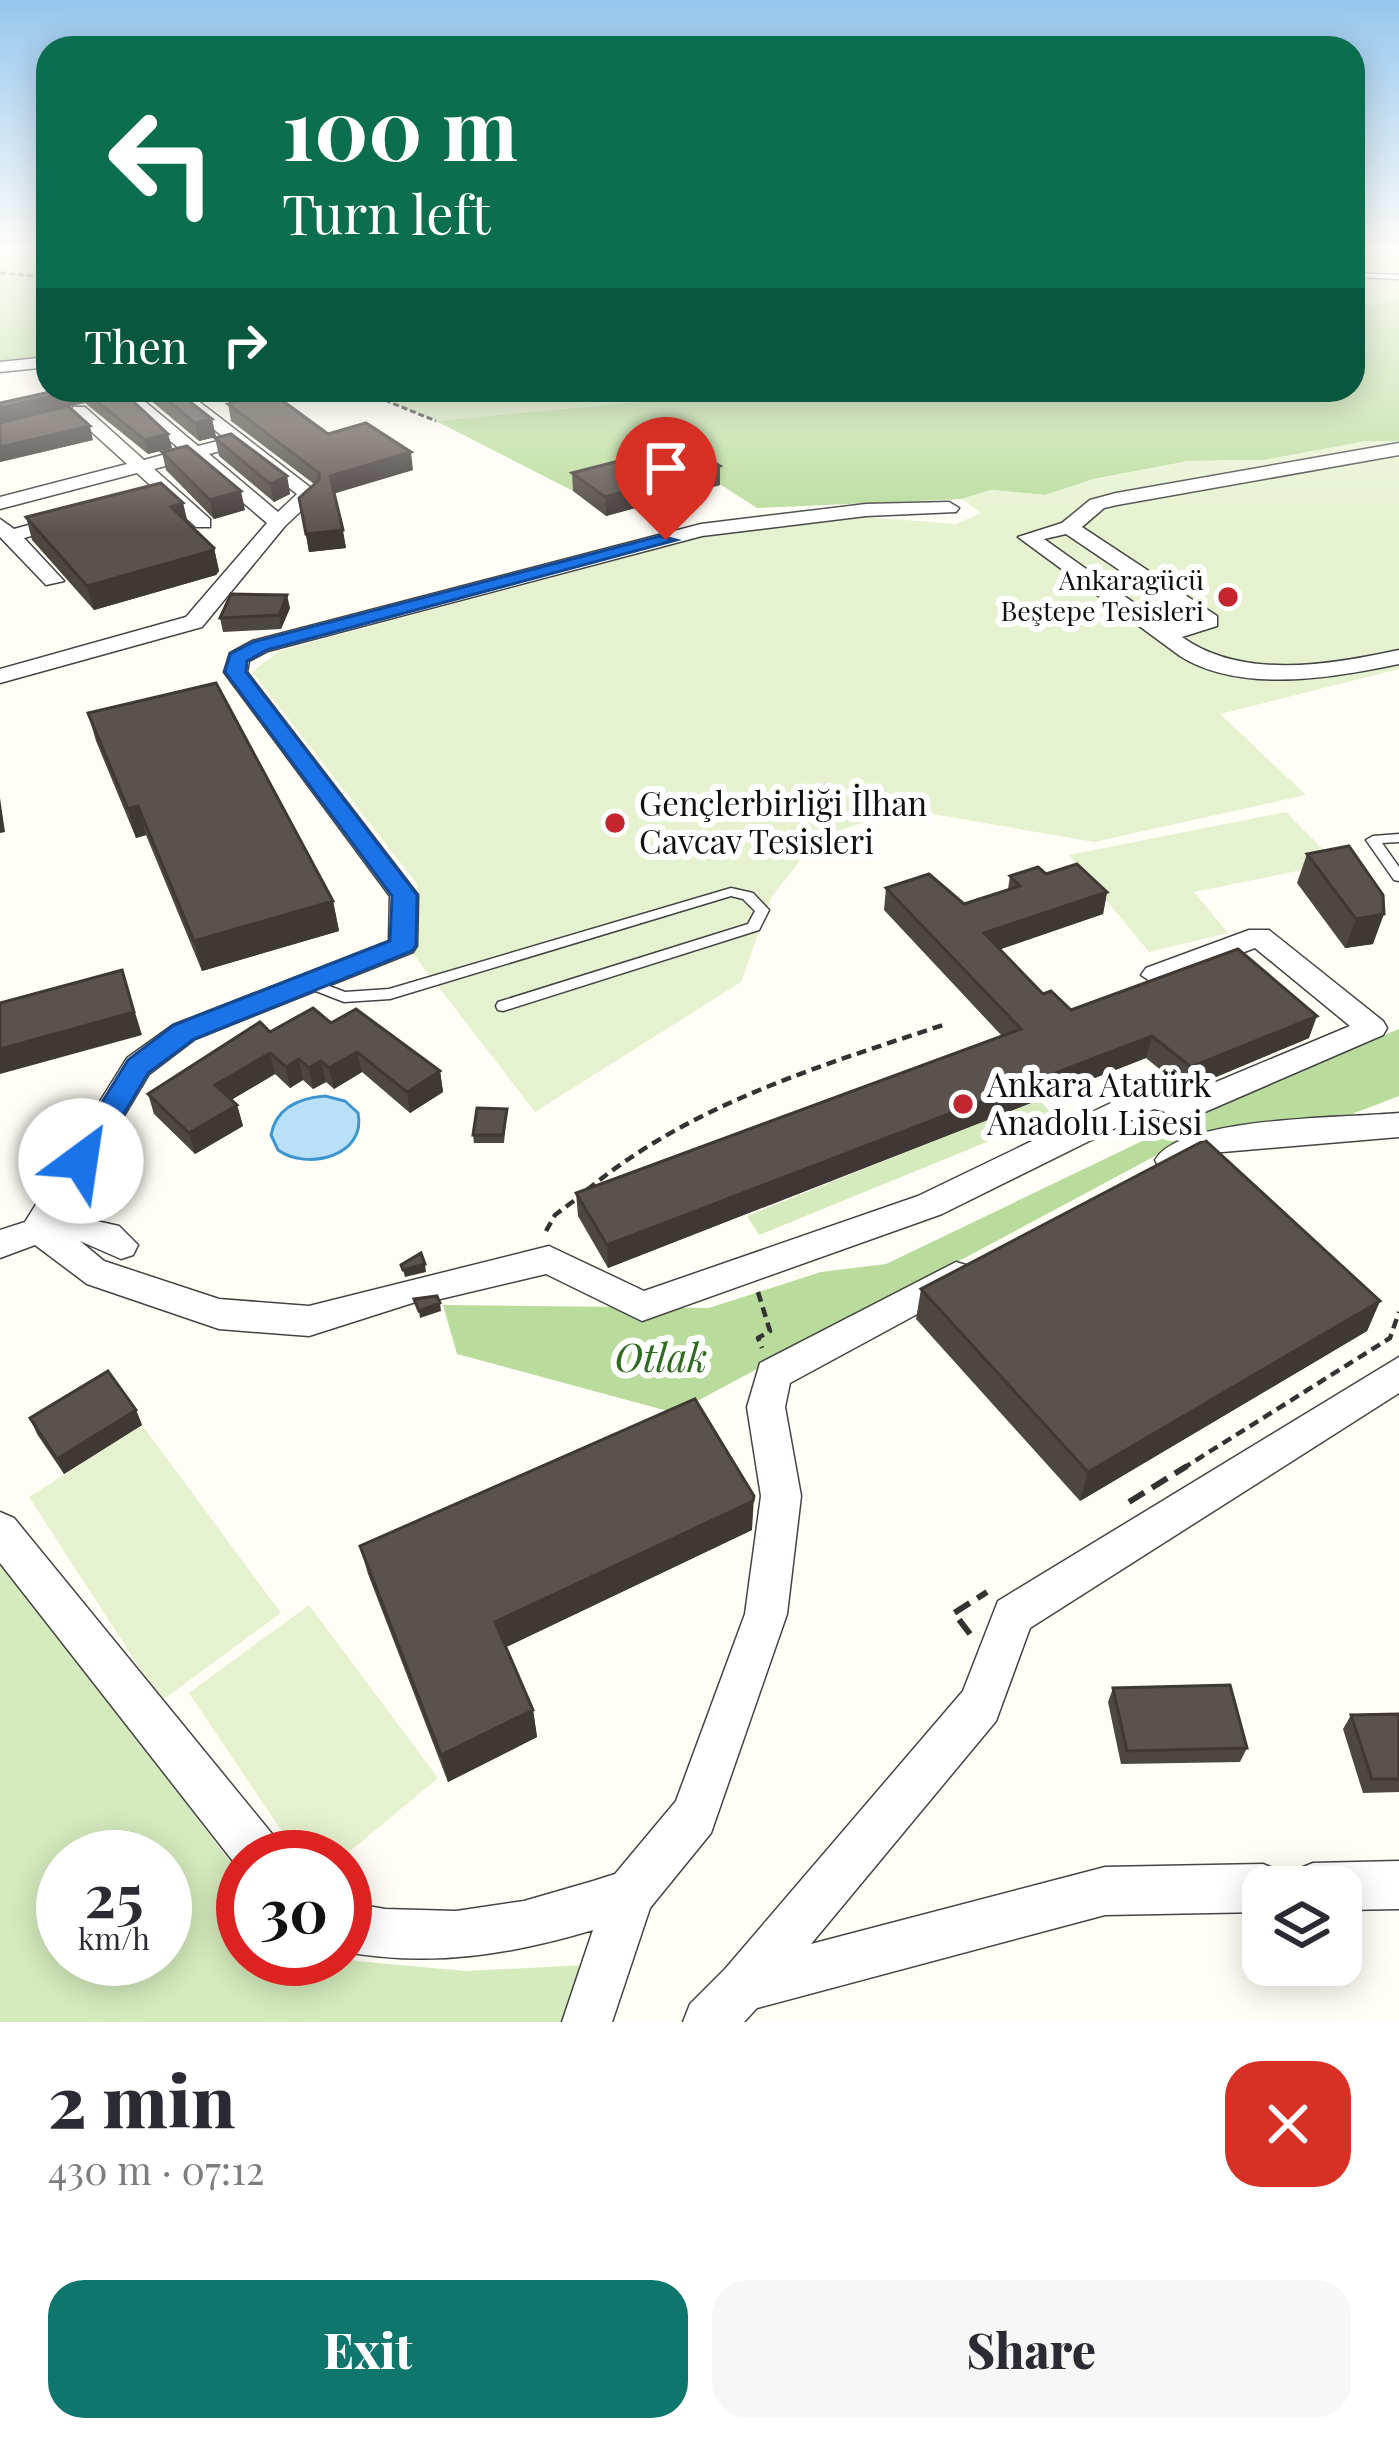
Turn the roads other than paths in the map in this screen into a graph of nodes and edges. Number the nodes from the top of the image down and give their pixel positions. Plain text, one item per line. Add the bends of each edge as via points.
1 (36, 363) edge
2 (0, 367) edge
3 (189, 402) edge
4 (136, 403) edge
5 (69, 413) edge
6 (239, 441) junction
7 (1399, 449) edge
8 (196, 452) junction
9 (140, 466) junction
10 (171, 494) junction
11 (148, 500) edge
12 (0, 503) edge
13 (949, 508) dead end
14 (79, 518) edge
15 (278, 522) junction
16 (203, 523) dead end
17 (1070, 527) junction
18 (5, 530) edge
19 (53, 581) dead end
20 (1165, 635) junction
21 (1399, 657) edge
22 (0, 676) edge
23 (1399, 838) edge
24 (1399, 878) edge
25 (1156, 976) edge
26 (308, 983) junction
27 (503, 1006) dead end
28 (1399, 1125) edge
29 (1144, 1175) edge
30 (38, 1229) junction
31 (0, 1244) edge
32 (979, 1264) edge
33 (1399, 1373) edge
34 (0, 1531) edge
35 (238, 1830) edge
36 (1399, 1885) edge
37 (1362, 1886) edge
38 (1242, 1888) edge
39 (630, 1894) junction
40 (372, 1933) edge
41 (743, 1988) junction
42 (587, 2022) edge
43 (708, 2022) edge

1 - 2 street
3 - 6 street
4 - 8 street
5 - 9 street
6 - 8 street
6 - 15 street via 309,494
7 - 17 street via 1116,499
8 - 9 street
8 - 15 street
9 - 10 street
9 - 12 street
10 - 11 street
10 - 16 street
13 - 26 street via 701,530 238,658 235,672 404,895 403,946
14 - 18 street
15 - 22 street via 194,622
17 - 20 street via 1028,537
17 - 20 street via 1209,621
18 - 19 street
20 - 21 street via 1196,656 1235,666 1325,668
23 - 24 lane via 1373,840
25 - 30 street via 1259,936 1372,1028 1187,1107 1151,1097 931,1205 642,1306 549,1260 309,1321 219,1314
26 - 27 lane via 344,997 390,994 731,892 762,910 754,927
26 - 30 street via 184,1032 138,1066
28 - 29 street via 1205,1142
30 - 31 street
32 - 39 street via 773,1375 766,1407 781,1496 766,1614 694,1816
33 - 41 street via 1013,1615 980,1705
34 - 35 street
36 - 37 street
38 - 41 street via 1105,1891
39 - 40 street via 507,1932 398,1939
39 - 42 street
41 - 43 street

